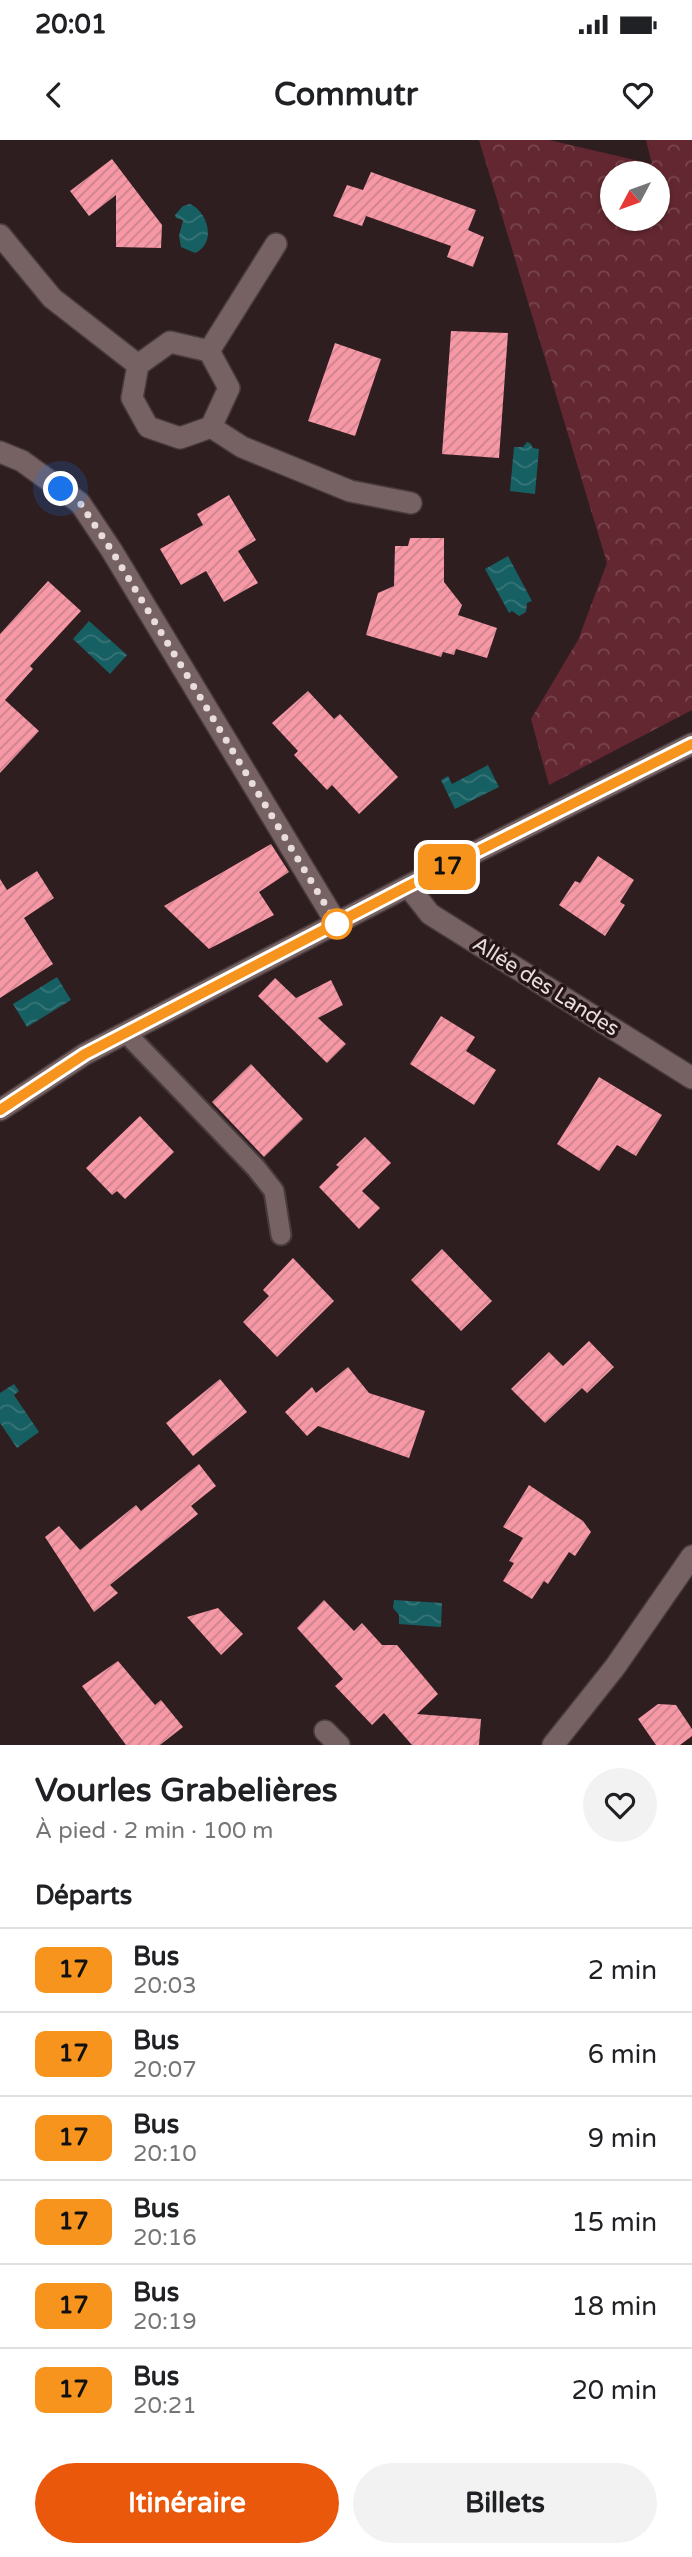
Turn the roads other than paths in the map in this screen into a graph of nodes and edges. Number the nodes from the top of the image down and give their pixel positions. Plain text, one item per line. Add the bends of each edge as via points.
1 (0, 235) edge
2 (276, 244) dead end
3 (209, 351) junction
4 (138, 365) junction
5 (211, 427) junction
6 (0, 452) edge
7 (411, 503) dead end
8 (692, 744) edge
9 (408, 886) junction
10 (337, 924) junction
11 (127, 1033) junction
12 (692, 1078) edge
13 (0, 1110) edge
14 (281, 1235) dead end
15 (692, 1556) edge
16 (553, 1745) edge

1 - 4 street via 52,298
2 - 3 street
3 - 4 street via 170,342
3 - 5 street via 229,388
4 - 5 street via 132,398 148,427 180,438
5 - 7 street via 242,447 351,491
6 - 10 street via 22,461 80,503
8 - 9 street
9 - 10 street
9 - 12 street, Allée des Landes via 430,914
10 - 11 street
11 - 13 street via 85,1054
11 - 14 lane via 274,1191
15 - 16 street via 615,1667

